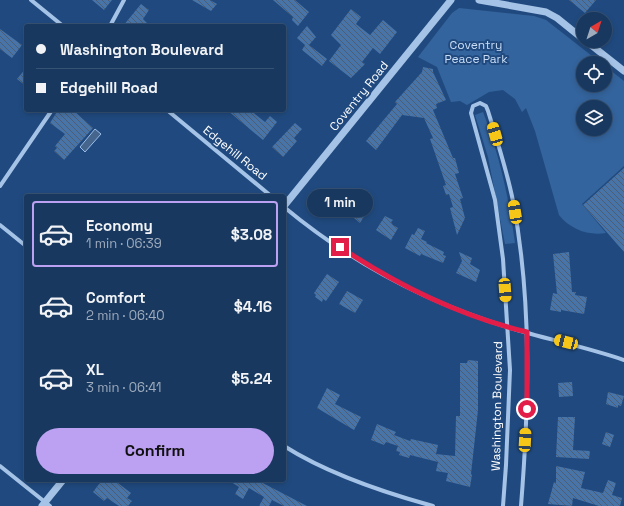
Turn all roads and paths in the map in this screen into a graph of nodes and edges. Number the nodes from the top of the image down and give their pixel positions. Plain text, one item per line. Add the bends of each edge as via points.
1 (31, 0) edge
2 (124, 0) edge
3 (451, 0) edge
4 (479, 0) edge
5 (61, 24) edge
6 (111, 24) edge
7 (576, 33) edge
8 (595, 48) edge
9 (624, 72) edge
10 (51, 112) edge
11 (169, 112) edge
12 (0, 186) edge
13 (269, 194) edge
14 (286, 204) edge
15 (286, 207) edge
16 (0, 225) edge
17 (24, 244) edge
18 (508, 327) junction
19 (527, 332) junction
20 (624, 360) edge
21 (286, 447) edge
22 (0, 466) edge
23 (62, 482) edge
24 (45, 505) edge
25 (433, 506) edge
26 (502, 506) edge
27 (521, 506) edge

1 - 5 street
2 - 6 street
3 - 14 street, Coventry Road
4 - 7 street via 546,12
8 - 9 street
10 - 12 street
11 - 13 street, Edgehill Road
15 - 18 street via 346,252 404,286 458,310
16 - 17 street
18 - 19 street
18 - 19 street, Washington Boulevard via 495,200 471,113 473,106 480,102 488,111 513,200
18 - 26 street, Washington Boulevard via 509,418
19 - 20 street via 591,348
19 - 27 street, Washington Boulevard via 527,409
21 - 25 street via 348,477
22 - 24 street
23 - 24 street

